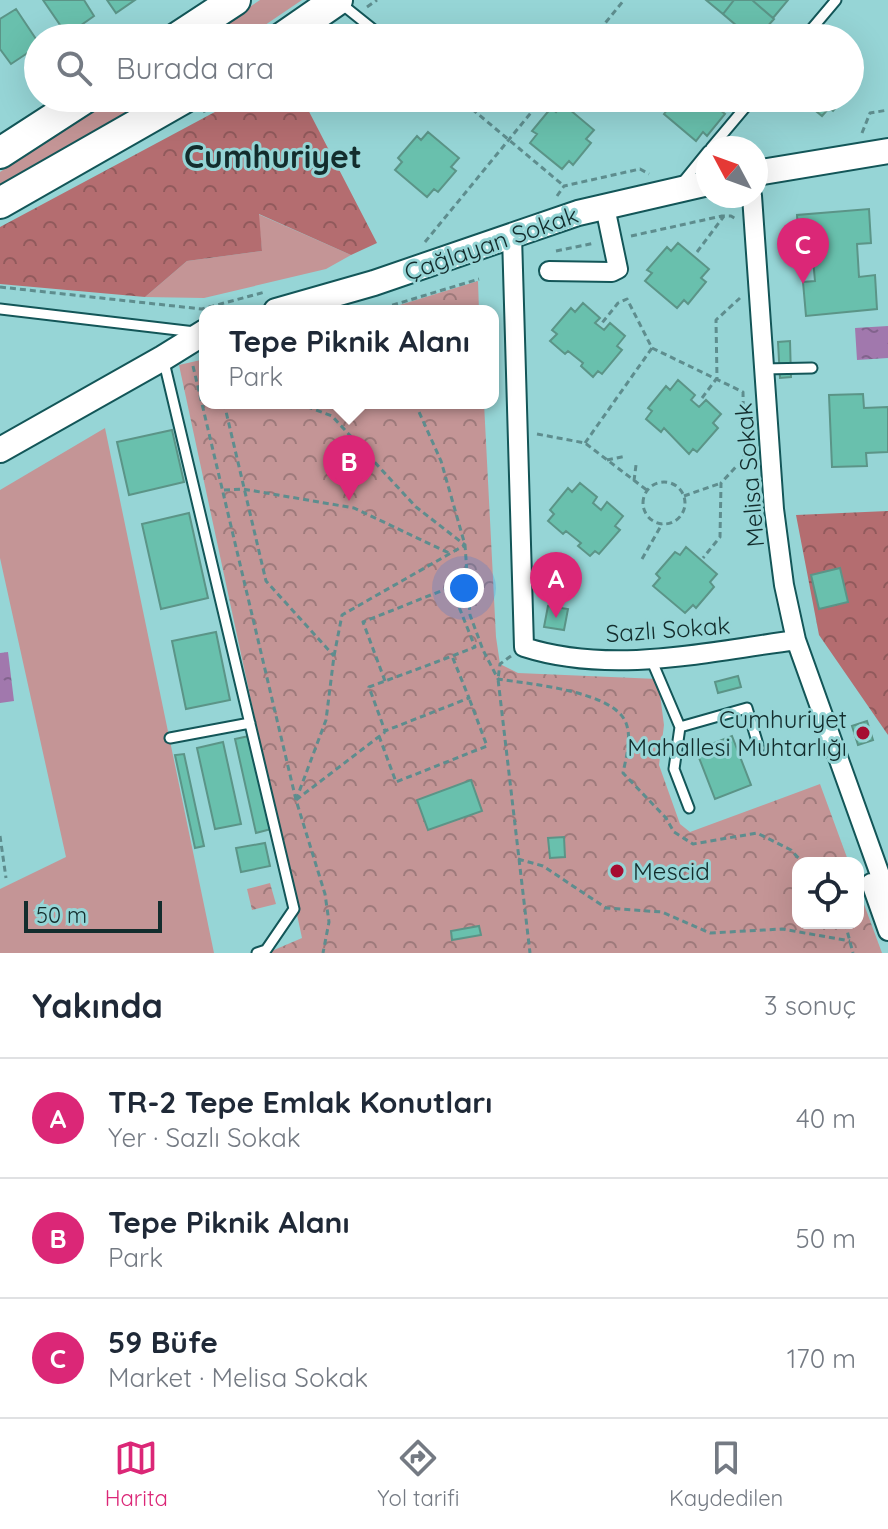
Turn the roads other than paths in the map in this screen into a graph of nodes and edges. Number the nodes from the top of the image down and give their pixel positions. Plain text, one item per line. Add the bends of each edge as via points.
1 (235, 0) edge
2 (337, 0) edge
3 (836, 0) edge
4 (198, 24) edge
5 (302, 24) edge
6 (367, 24) edge
7 (816, 24) edge
8 (63, 112) edge
9 (159, 112) edge
10 (741, 112) edge
11 (722, 136) edge
12 (888, 151) edge
13 (0, 153) edge
14 (696, 166) edge
15 (768, 171) edge
16 (696, 186) edge
17 (675, 191) junction
18 (0, 203) edge
19 (605, 207) junction
20 (753, 208) edge
21 (512, 236) junction
22 (546, 262) road end
23 (271, 302) edge
24 (0, 309) edge
25 (199, 331) edge
26 (199, 335) edge
27 (163, 358) junction
28 (812, 368) dead end
29 (763, 369) junction
30 (0, 450) edge
31 (796, 640) junction
32 (651, 659) junction
33 (250, 723) junction
34 (680, 727) junction
35 (170, 738) dead end
36 (834, 743) junction
37 (759, 748) dead end
38 (689, 808) dead end
39 (888, 897) edge
40 (888, 931) edge
41 (257, 953) edge

1 - 4 main road
2 - 5 main road
2 - 6 lane
3 - 7 lane
8 - 13 main road
9 - 18 main road
10 - 11 lane
12 - 15 street
14 - 17 lane
16 - 17 street, Çağlayan Sokak
17 - 19 street, Çağlayan Sokak
19 - 21 street, Çağlayan Sokak
19 - 22 street via 618,269
20 - 29 street, Melisa Sokak
21 - 23 street, Çağlayan Sokak via 396,275
21 - 32 street, Sazlı Sokak via 531,582 524,647 556,658
24 - 25 lane
26 - 27 street
27 - 30 street
27 - 33 lane
28 - 29 lane
29 - 31 street, Melisa Sokak via 774,509
31 - 32 street, Sazlı Sokak
31 - 36 street, Melisa Sokak
32 - 34 lane
33 - 35 lane
33 - 41 lane via 294,909 266,950
34 - 37 lane via 747,708
34 - 38 lane via 674,769
36 - 39 street, Melisa Sokak
36 - 40 street, Melisa Sokak via 837,787

